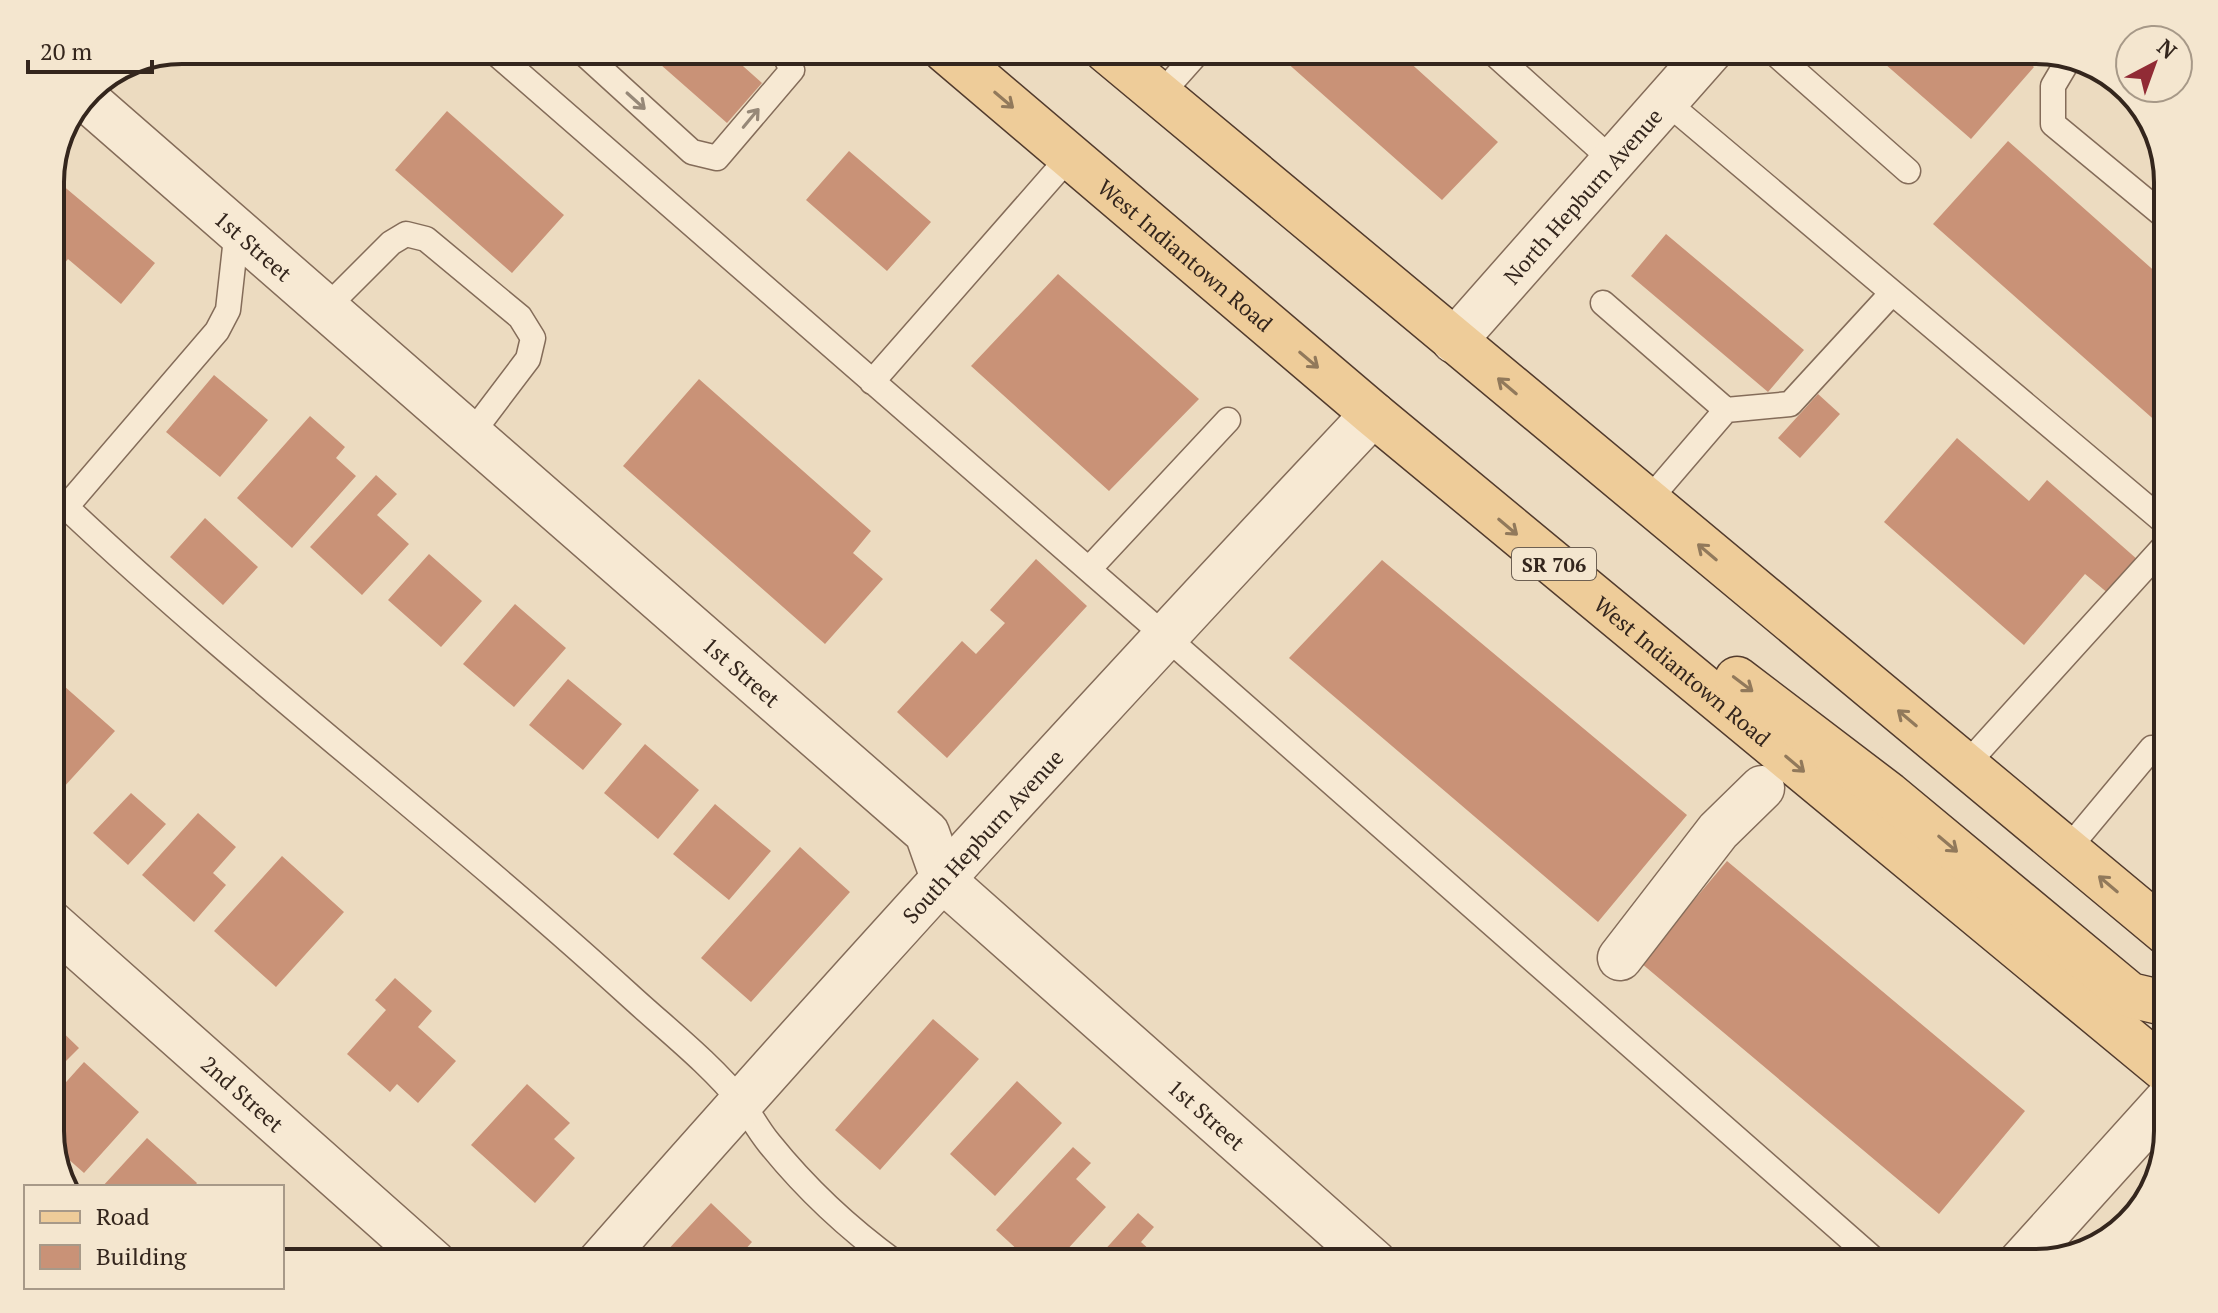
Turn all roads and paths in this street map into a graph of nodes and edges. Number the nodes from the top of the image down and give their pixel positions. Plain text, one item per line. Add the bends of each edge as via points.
1 (508, 64) edge
2 (595, 64) edge
3 (789, 64) edge
4 (962, 64) edge
5 (1123, 64) edge
6 (1188, 64) edge
7 (1506, 64) edge
8 (1698, 64) edge
9 (1787, 64) edge
10 (2064, 68) edge
11 (1160, 95) junction
12 (1664, 100) junction
13 (94, 105) edge
14 (1070, 156) junction
15 (1612, 160) junction
16 (1908, 171) dead end
17 (2154, 207) edge
18 (237, 229) junction
19 (1892, 293) junction
20 (1603, 303) dead end
21 (327, 307) junction
22 (1454, 341) junction
23 (872, 382) junction
24 (1726, 410) junction
25 (1373, 414) junction
26 (1228, 420) dead end
27 (472, 433) junction
28 (1647, 502) junction
29 (64, 508) edge
30 (2154, 513) edge
31 (64, 519) edge
32 (2154, 557) edge
33 (1089, 569) junction
34 (1603, 605) junction
35 (1165, 636) junction
36 (2154, 748) edge
37 (1965, 766) junction
38 (1762, 788) dead end
39 (2067, 850) junction
40 (944, 881) junction
41 (2154, 922) edge
42 (64, 934) edge
43 (1620, 958) dead end
44 (2154, 1001) edge
45 (2154, 1060) edge
46 (741, 1102) junction
47 (2154, 1115) edge
48 (418, 1249) edge
49 (611, 1249) edge
50 (876, 1249) edge
51 (1359, 1249) edge
52 (1862, 1249) edge
53 (2033, 1249) edge

1 - 23 lane
2 -> 3 lane via 692,152 717,158 792,70
4 -> 14 main road, West Indiantown Road / SR 706
5 - 11 main road
6 - 11 lane
7 - 15 lane
8 - 12 street, North Hepburn Avenue
9 - 16 lane
10 - 17 lane via 2053,86 2053,124
11 - 22 main road
12 - 15 street, North Hepburn Avenue
12 - 19 lane
13 - 18 street, 1st Street
14 - 23 lane
14 -> 25 main road, West Indiantown Road / SR 706
15 - 22 street, North Hepburn Avenue
18 - 21 street, 1st Street
18 - 29 lane via 228,310 217,331
19 - 24 lane via 1790,404
19 - 30 lane
20 - 24 lane
21 - 27 street, 1st Street
21 - 27 lane via 406,234 426,239 520,317 533,338 528,359
28 -> 22 main road
23 - 33 lane
24 - 28 lane
25 -> 34 main road, West Indiantown Road / SR 706
25 - 35 street, South Hepburn Avenue
26 - 33 lane
27 - 40 street, 1st Street via 927,833
37 -> 28 main road
31 - 46 lane via 124,562 567,938
32 - 37 lane
33 - 35 lane
34 -> 44 main road via 1689,642 1888,794 2130,995
34 -> 45 main road, West Indiantown Road / SR 706
35 - 40 street, South Hepburn Avenue
35 - 52 lane
36 - 39 lane
37 - 39 main road
38 - 43 street via 1718,831
41 -> 39 main road
40 - 46 street, South Hepburn Avenue
40 - 51 street, 1st Street
42 - 48 street, 2nd Street
46 - 49 street, South Hepburn Avenue
46 - 50 lane via 814,1193
47 - 53 street

